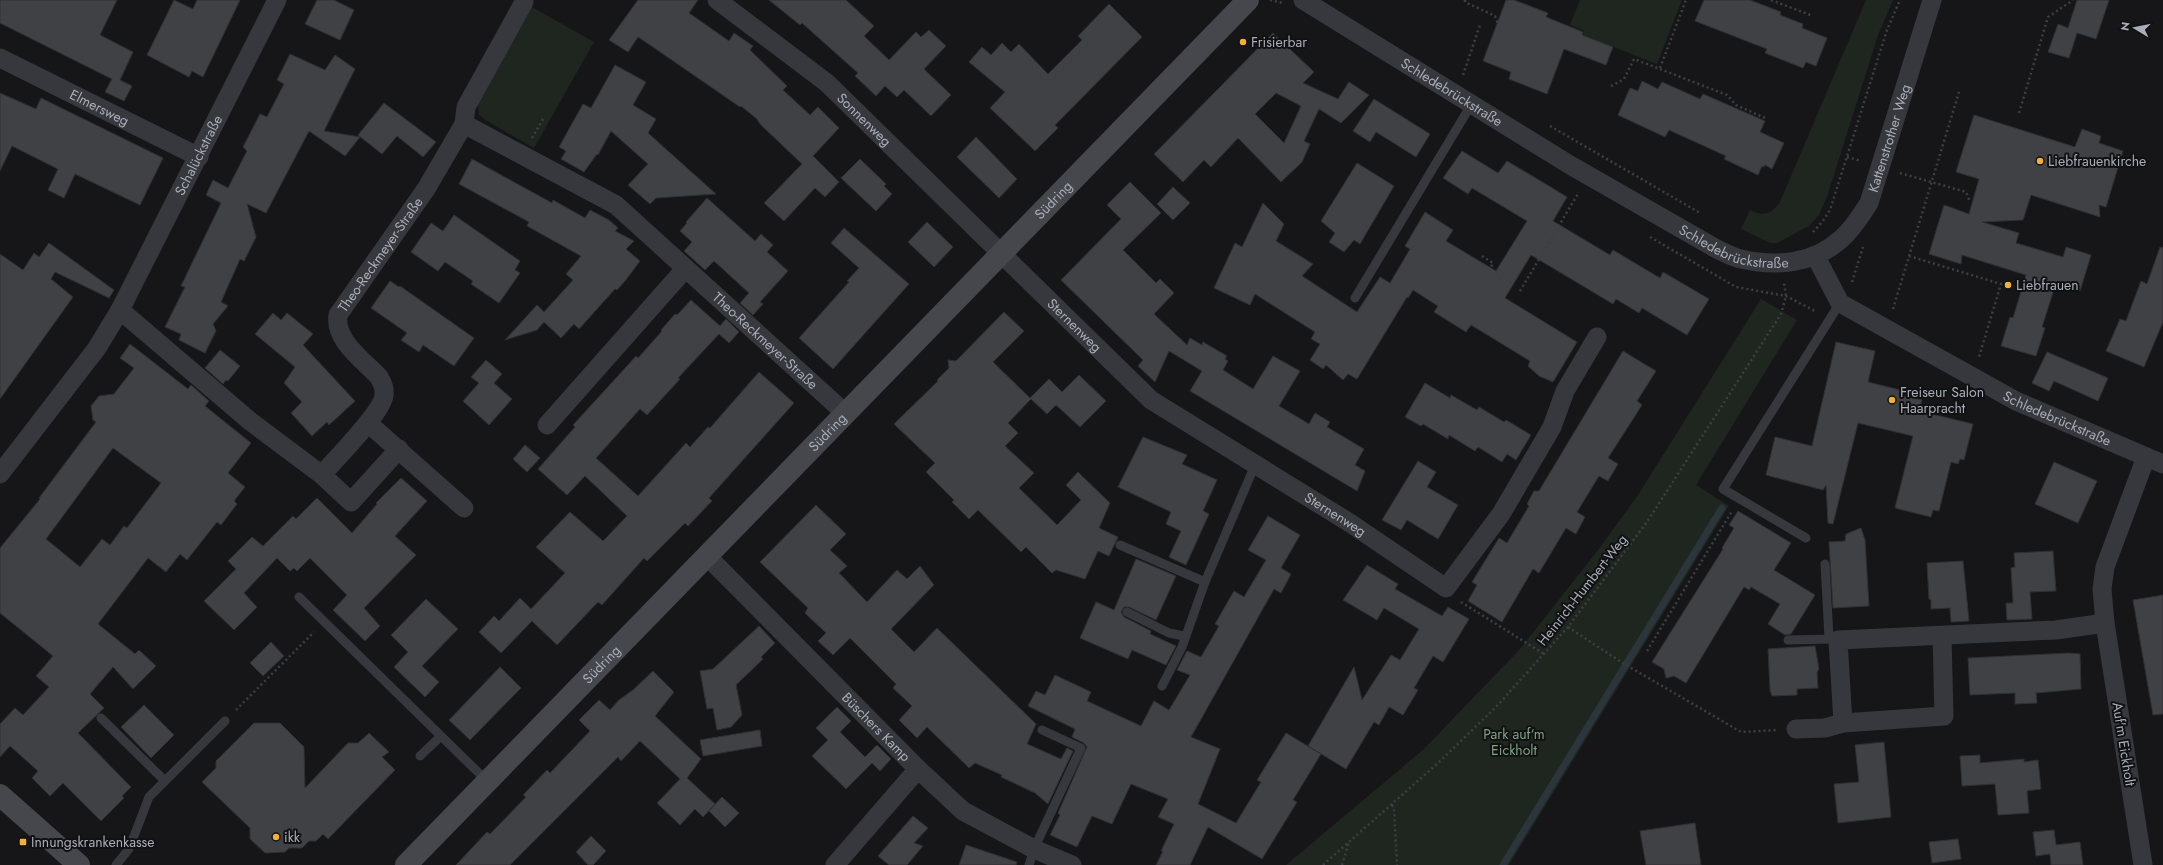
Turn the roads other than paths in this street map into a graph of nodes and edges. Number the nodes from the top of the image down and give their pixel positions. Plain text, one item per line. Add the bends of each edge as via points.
1 (277, 0) edge
2 (717, 0) edge
3 (1248, 0) edge
4 (1303, 0) edge
5 (1932, 0) edge
6 (524, 2) dead end
7 (0, 58) edge
8 (1471, 104) junction
9 (464, 124) junction
10 (199, 157) junction
11 (1002, 252) junction
12 (1816, 257) junction
13 (685, 269) junction
14 (1355, 298) dead end
15 (120, 310) junction
16 (1835, 311) junction
17 (1596, 337) dead end
18 (845, 413) junction
19 (368, 423) junction
20 (547, 425) dead end
21 (398, 449) junction
22 (2155, 461) edge
23 (1255, 465) junction
24 (0, 474) edge
25 (322, 475) junction
26 (464, 508) dead end
27 (1806, 538) dead end
28 (1120, 545) dead end
29 (706, 555) junction
30 (1825, 564) dead end
31 (1205, 582) junction
32 (299, 597) dead end
33 (1127, 612) dead end
34 (2105, 623) junction
35 (1184, 636) junction
36 (1942, 636) junction
37 (1834, 639) junction
38 (1788, 640) dead end
39 (1162, 686) dead end
40 (101, 718) dead end
41 (225, 721) road end
42 (1843, 723) junction
43 (1796, 729) road end
44 (1042, 730) dead end
45 (441, 736) junction
46 (420, 756) dead end
47 (918, 769) junction
48 (165, 781) junction
49 (487, 781) junction
50 (0, 795) edge
51 (1032, 857) edge
52 (79, 865) edge
53 (116, 865) edge
54 (406, 865) edge
55 (835, 865) edge
56 (1072, 865) edge
57 (2143, 865) edge

1 - 10 street, Schalückstraße
2 - 11 street, Sonnenweg via 828,83
3 - 11 street, Südring
4 - 8 street, Schledebrückstraße
5 - 12 street, Kattenstrother Weg via 1873,165 1869,203 1855,225 1841,240
6 - 9 street, Theo-Reckmeyer-Straße via 466,107
7 - 10 street, Elmersweg
8 - 12 street, Schledebrückstraße via 1570,165 1715,248 1740,259 1784,264
8 - 14 lane
9 - 13 street, Theo-Reckmeyer-Straße via 616,206
9 - 19 street, Theo-Reckmeyer-Straße via 426,189 338,315 336,325 340,336 384,385 385,395 382,404
10 - 15 street, Schalückstraße
11 - 18 street, Südring
11 - 23 street, Sternenweg via 1151,400
12 - 16 street
13 - 18 street, Theo-Reckmeyer-Straße
13 - 20 street
15 - 24 street, Schalückstraße via 97,348
15 - 25 street via 250,421
16 - 22 street, Schledebrückstraße via 2016,401
16 - 27 lane via 1723,489
17 - 23 street, Sternenweg via 1565,391 1552,427 1501,514 1446,588 1350,523
18 - 29 street, Südring
19 - 21 street
19 - 25 street, Theo-Reckmeyer-Straße
21 - 25 street via 351,502
21 - 26 street
22 - 34 street, Auf'm Eickholt via 2105,567 2102,589
23 - 31 lane
28 - 31 lane
29 - 47 street, Büschers Kamp
29 - 49 street, Südring
30 - 37 lane
31 - 35 lane
32 - 45 lane
33 - 35 lane via 1169,633
34 - 36 street via 2056,630
34 - 57 street, Auf'm Eickholt
35 - 39 lane via 1182,647
36 - 37 street
36 - 42 street via 1944,716
37 - 38 lane
37 - 42 street
40 - 48 lane
41 - 48 lane
42 - 43 street via 1825,728
44 - 51 lane via 1081,748
45 - 46 lane
45 - 49 lane
47 - 51 street, Büschers Kamp via 963,811
47 - 55 street
48 - 53 lane via 149,797 128,849
49 - 54 street, Südring
50 - 52 street
51 - 56 street, Büschers Kamp

